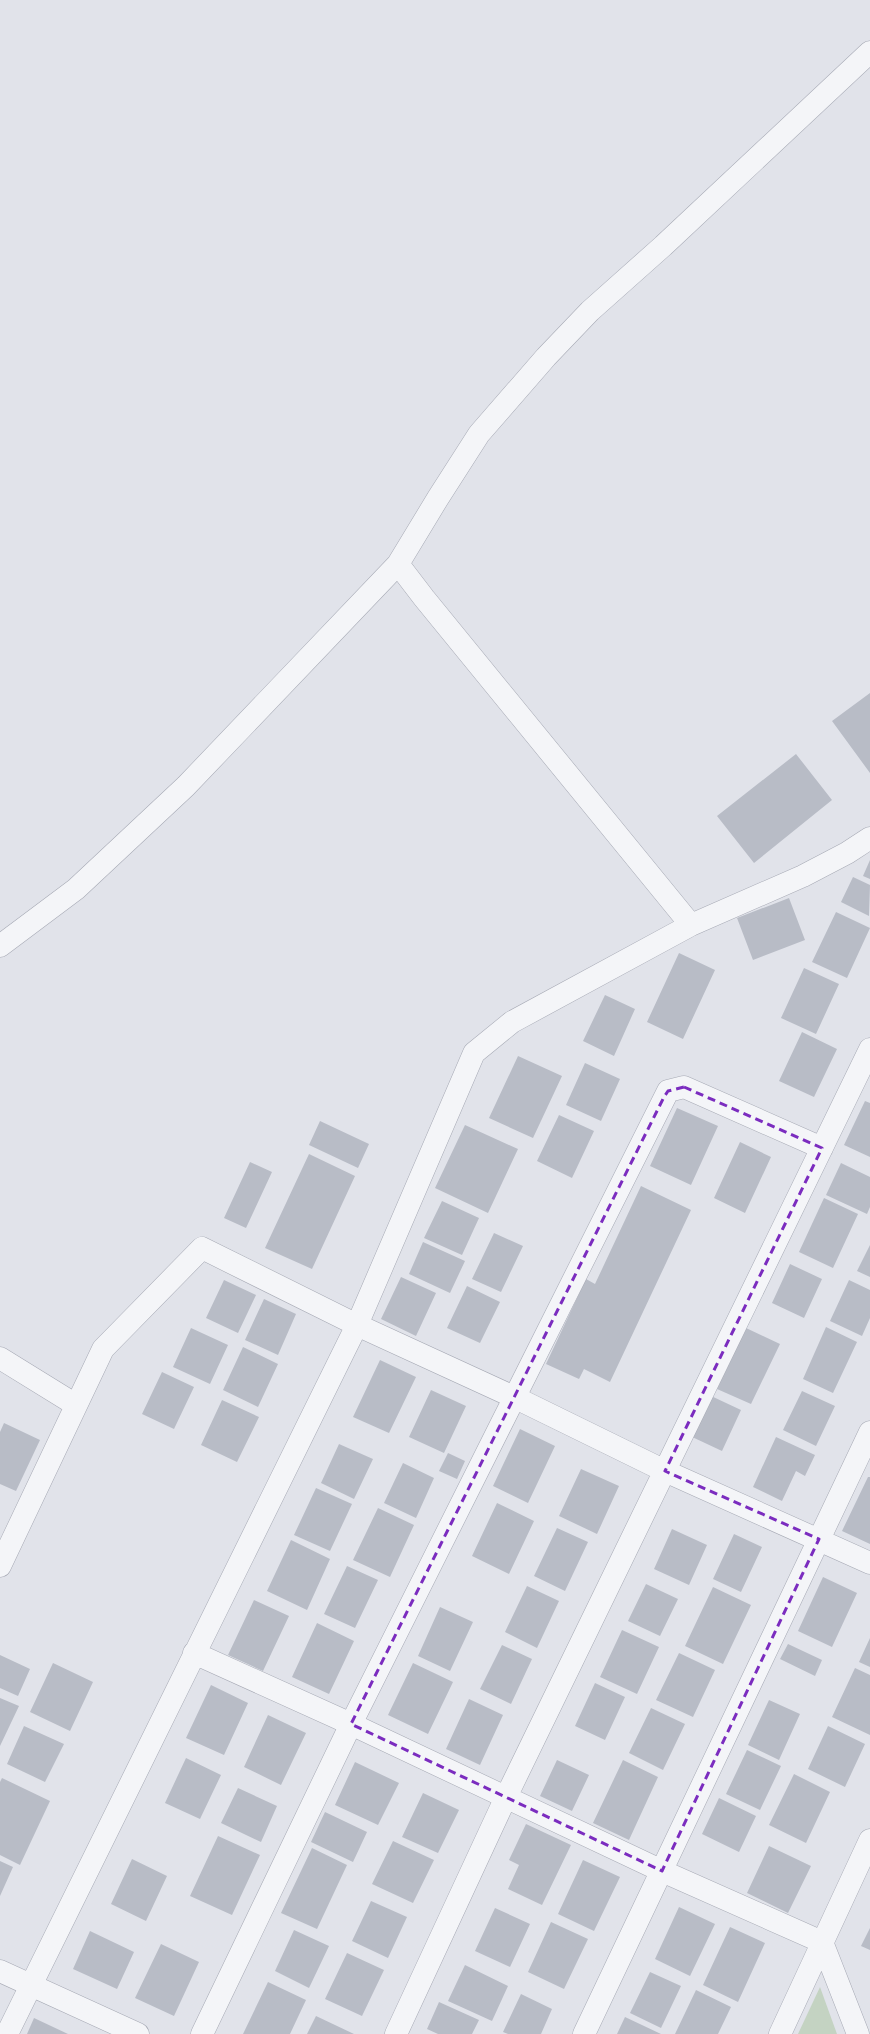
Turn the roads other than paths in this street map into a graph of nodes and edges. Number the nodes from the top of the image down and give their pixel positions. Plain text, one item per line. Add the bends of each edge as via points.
1 (870, 52) edge
2 (398, 564) junction
3 (870, 838) edge
4 (691, 925) junction
5 (0, 946) edge
6 (870, 1049) edge
7 (822, 1148) junction
8 (356, 1325) junction
9 (0, 1358) edge
10 (516, 1398) junction
11 (76, 1405) junction
12 (870, 1432) edge
13 (665, 1471) junction
14 (818, 1539) junction
15 (870, 1563) edge
16 (0, 1566) edge
17 (194, 1653) junction
18 (351, 1724) junction
19 (506, 1797) junction
20 (870, 1840) edge
21 (662, 1871) junction
22 (822, 1942) junction
23 (0, 1971) edge
24 (30, 1985) junction
25 (7, 2034) edge
26 (138, 2034) edge
27 (202, 2034) edge
28 (396, 2034) edge
29 (584, 2034) edge
30 (780, 2034) edge
31 (858, 2034) edge

1 - 2 street via 590,311 517,388 479,434
2 - 4 street
2 - 5 street via 186,786 76,889
3 - 4 street via 803,876
4 - 8 street via 512,1022 474,1053
6 - 7 street
7 - 10 street via 684,1087 668,1091
7 - 13 street
8 - 10 street
8 - 11 street via 202,1248 103,1349
8 - 17 street
9 - 11 street
10 - 13 street
10 - 18 street
11 - 16 street
12 - 14 street
13 - 14 street
13 - 19 street
14 - 15 street
14 - 21 street
17 - 18 street
17 - 24 street
18 - 19 street
18 - 27 street
19 - 21 street
19 - 28 street
20 - 22 street
21 - 22 street
21 - 29 street
22 - 30 street
22 - 31 street
23 - 24 street
24 - 25 street
24 - 26 street

